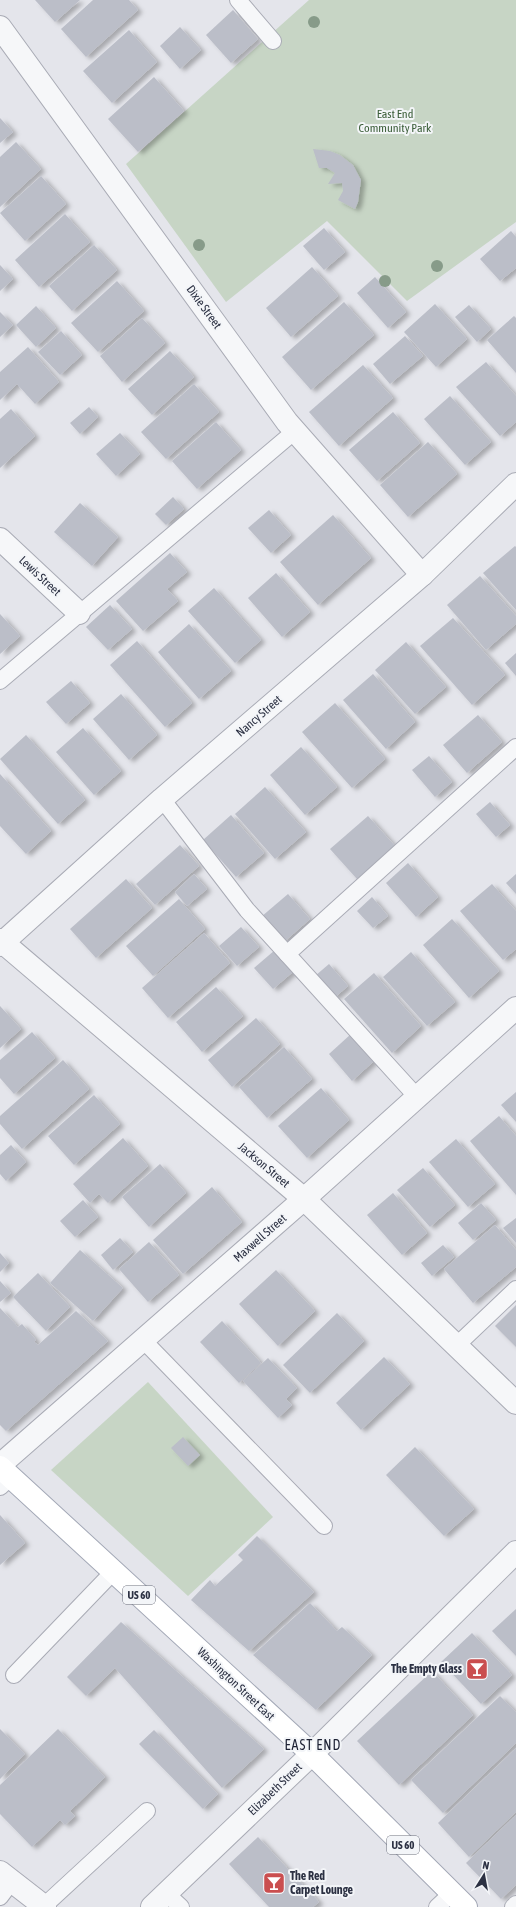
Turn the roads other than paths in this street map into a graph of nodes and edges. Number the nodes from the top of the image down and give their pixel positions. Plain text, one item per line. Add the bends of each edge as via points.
1 (238, 0) edge
2 (0, 27) edge
3 (273, 41) dead end
4 (295, 431) junction
5 (516, 484) edge
6 (0, 539) edge
7 (422, 575) junction
8 (79, 613) junction
9 (0, 681) edge
10 (516, 747) edge
11 (162, 799) junction
12 (1, 942) edge
13 (287, 954) junction
14 (516, 1008) edge
15 (417, 1097) junction
16 (304, 1199) junction
17 (516, 1289) edge
18 (144, 1340) junction
19 (456, 1346) junction
20 (516, 1404) edge
21 (3, 1474) edge
22 (324, 1526) dead end
23 (516, 1552) edge
24 (114, 1571) junction
25 (14, 1675) dead end
26 (312, 1754) junction
27 (147, 1812) dead end
28 (4, 1883) edge
29 (167, 1902) edge
30 (452, 1902) edge
31 (516, 1904) edge
32 (45, 1906) edge
33 (513, 1907) edge

1 - 3 lane
2 - 4 street, Dixie Street
4 - 7 street, Dixie Street
4 - 8 lane
5 - 7 street, Nancy Street
6 - 8 street, Lewis Street
7 - 11 street, Nancy Street
8 - 9 lane
10 - 13 lane
11 - 12 street, Nancy Street
11 - 13 lane via 247,910
12 - 16 street, Jackson Street
13 - 15 lane
14 - 15 street, Maxwell Street
15 - 16 street, Maxwell Street
16 - 18 street, Maxwell Street
16 - 19 street, Jackson Street
17 - 19 lane
18 - 21 street, Maxwell Street
18 - 22 lane
19 - 20 street, Jackson Street
21 - 24 main road, Washington Street East / US 60
23 - 26 street, Elizabeth Street
24 - 25 lane
24 - 26 main road, Washington Street East / US 60
26 - 29 street, Elizabeth Street
26 - 30 main road, Washington Street East / US 60
27 - 32 lane
28 - 32 street
31 - 33 lane

